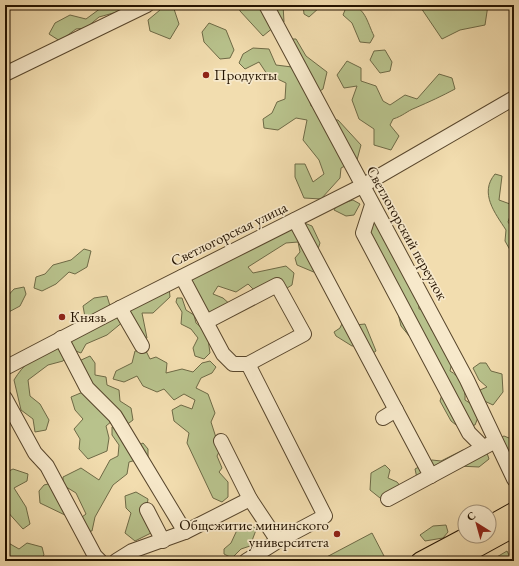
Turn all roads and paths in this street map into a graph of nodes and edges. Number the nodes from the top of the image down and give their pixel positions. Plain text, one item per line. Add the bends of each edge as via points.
1 (147, 5) edge
2 (266, 5) edge
3 (5, 74) edge
4 (514, 98) edge
5 (362, 186) junction
6 (372, 205) junction
7 (295, 220) junction
8 (182, 276) junction
9 (120, 308) junction
10 (206, 322) junction
11 (61, 338) junction
12 (142, 346) dead end
13 (248, 364) junction
14 (5, 368) edge
15 (5, 398) edge
16 (396, 410) junction
17 (383, 418) dead end
18 (221, 441) dead end
19 (490, 444) junction
20 (431, 476) junction
21 (514, 479) edge
22 (250, 498) junction
23 (388, 499) dead end
24 (146, 510) dead end
25 (514, 511) edge
26 (497, 521) edge
27 (514, 528) edge
28 (186, 532) junction
29 (163, 541) junction
30 (278, 541) junction
31 (457, 542) edge
32 (100, 561) edge
33 (116, 561) edge
34 (246, 561) edge
35 (420, 561) edge
36 (454, 561) edge

1 - 3 street
2 - 5 street, Светлогорский переулок
4 - 5 street, Светлогорская улица
5 - 6 street, Светлогорский переулок
5 - 7 street, Светлогорская улица
6 - 19 street, Светлогорский переулок via 467,380
6 - 19 street via 363,233 469,434
7 - 8 street, Светлогорская улица
7 - 16 street
8 - 9 street, Светлогорская улица
8 - 10 street
9 - 11 street, Светлогорская улица
9 - 12 street
10 - 13 street via 223,354 233,364
10 - 13 street via 277,285 304,334
11 - 14 street, Светлогорская улица
11 - 28 street via 87,388 115,416
13 - 30 street via 325,516
15 - 32 street via 35,453 47,466
16 - 17 street
16 - 20 street
18 - 22 street
19 - 20 street
19 - 21 street, Светлогорский переулок
20 - 23 street
22 - 28 street
22 - 30 street
24 - 29 street
25 - 26 main road
27 - 36 main road
28 - 29 street
29 - 33 street via 132,551
30 - 34 street
31 - 35 main road

